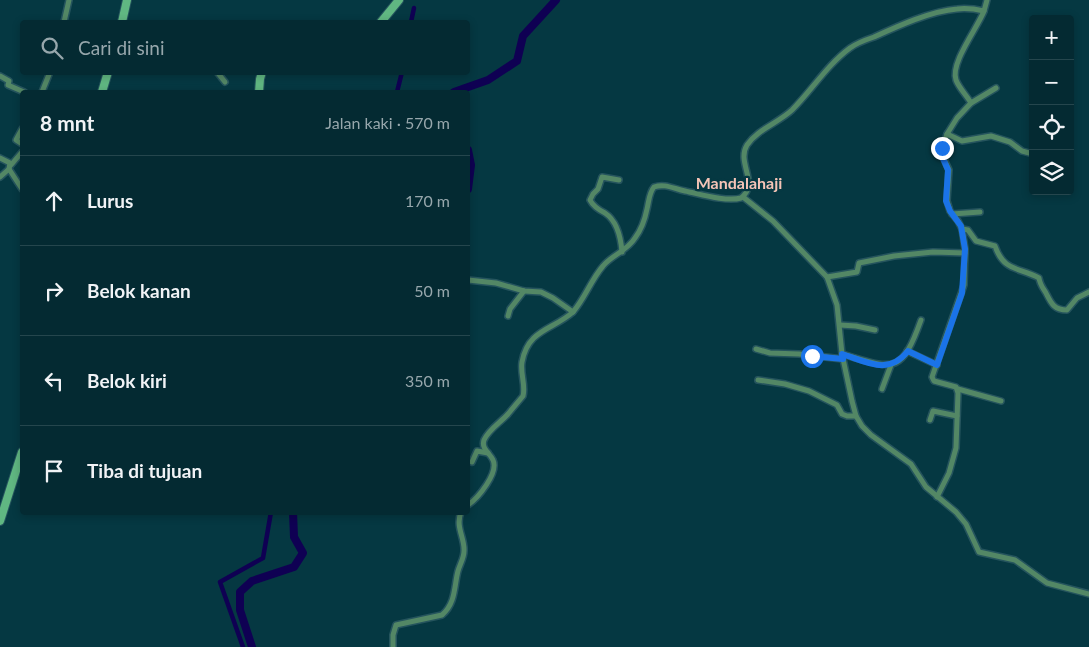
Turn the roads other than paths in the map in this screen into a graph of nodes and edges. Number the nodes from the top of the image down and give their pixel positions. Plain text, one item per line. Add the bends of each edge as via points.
1 (69, 0) edge
2 (127, 0) edge
3 (399, 0) edge
4 (988, 0) edge
5 (984, 11) junction
6 (64, 20) edge
7 (122, 20) edge
8 (383, 20) edge
9 (49, 75) edge
10 (107, 75) edge
11 (219, 75) edge
12 (261, 75) edge
13 (0, 76) edge
14 (225, 82) dead end
15 (996, 88) dead end
16 (20, 90) edge
17 (43, 90) edge
18 (103, 90) edge
19 (259, 90) edge
20 (971, 103) junction
21 (20, 133) edge
22 (947, 134) junction
23 (20, 143) edge
24 (1029, 153) edge
25 (20, 154) edge
26 (0, 158) edge
27 (10, 167) junction
28 (0, 177) edge
29 (620, 180) dead end
30 (20, 185) edge
31 (743, 197) junction
32 (980, 212) dead end
33 (952, 214) junction
34 (962, 229) junction
35 (622, 252) junction
36 (965, 253) junction
37 (828, 277) junction
38 (470, 280) edge
39 (524, 291) junction
40 (1089, 292) edge
41 (573, 312) junction
42 (508, 316) dead end
43 (921, 320) dead end
44 (840, 325) junction
45 (875, 330) dead end
46 (756, 349) dead end
47 (908, 351) junction
48 (842, 357) junction
49 (891, 365) junction
50 (937, 365) junction
51 (758, 380) dead end
52 (882, 389) dead end
53 (958, 389) junction
54 (1001, 400) dead end
55 (856, 416) junction
56 (957, 416) junction
57 (930, 420) dead end
58 (488, 453) junction
59 (20, 458) edge
60 (472, 462) dead end
61 (937, 497) junction
62 (470, 503) edge
63 (460, 515) edge
64 (0, 521) edge
65 (1089, 594) edge
66 (393, 647) edge

1 - 6 street
2 - 7 main road
3 - 8 main road
4 - 5 street
5 - 20 street via 956,72 957,82
5 - 31 street via 946,11 896,26 849,48 792,110 756,135 747,146 744,160 749,186
9 - 17 street
10 - 18 main road
11 - 14 street
12 - 19 main road
13 - 16 street via 9,81 8,85
15 - 20 street
20 - 22 street
21 - 23 street via 16,140
22 - 24 street via 962,141 991,136
22 - 33 street via 942,153 948,167 946,197
25 - 27 street
26 - 27 street via 9,161
27 - 28 street
27 - 30 street
29 - 35 street via 602,178 590,200 616,226
31 - 35 street via 733,200 666,185 654,187 639,231
31 - 37 street via 773,221
32 - 33 street
33 - 34 street
34 - 36 street
34 - 40 street via 968,230 976,241 995,246 999,256 1010,267 1039,278 1049,302 1059,309 1066,310 1077,298
35 - 41 street via 604,265
36 - 37 street via 894,256 859,263 857,272
36 - 50 street via 962,293
37 - 44 street
38 - 39 street
39 - 41 street via 541,292
39 - 42 street
41 - 58 street via 540,332 529,344 522,361 523,396 488,434 484,442
43 - 47 street
44 - 45 street
44 - 48 street
46 - 48 street via 770,353
47 - 49 street
47 - 50 street
48 - 49 street
48 - 55 street
49 - 52 street
50 - 53 street via 933,380
51 - 55 street via 809,391 837,405 842,414
53 - 54 street
53 - 56 street
55 - 61 street via 867,432 907,460 922,483
56 - 57 street via 933,412
56 - 61 street via 956,448 949,473
58 - 60 street via 477,450
58 - 62 street via 494,464 492,475
59 - 64 main road
61 - 65 street via 966,524 979,552 1015,560 1047,582
63 - 66 street via 464,551 448,610 442,615 396,625

